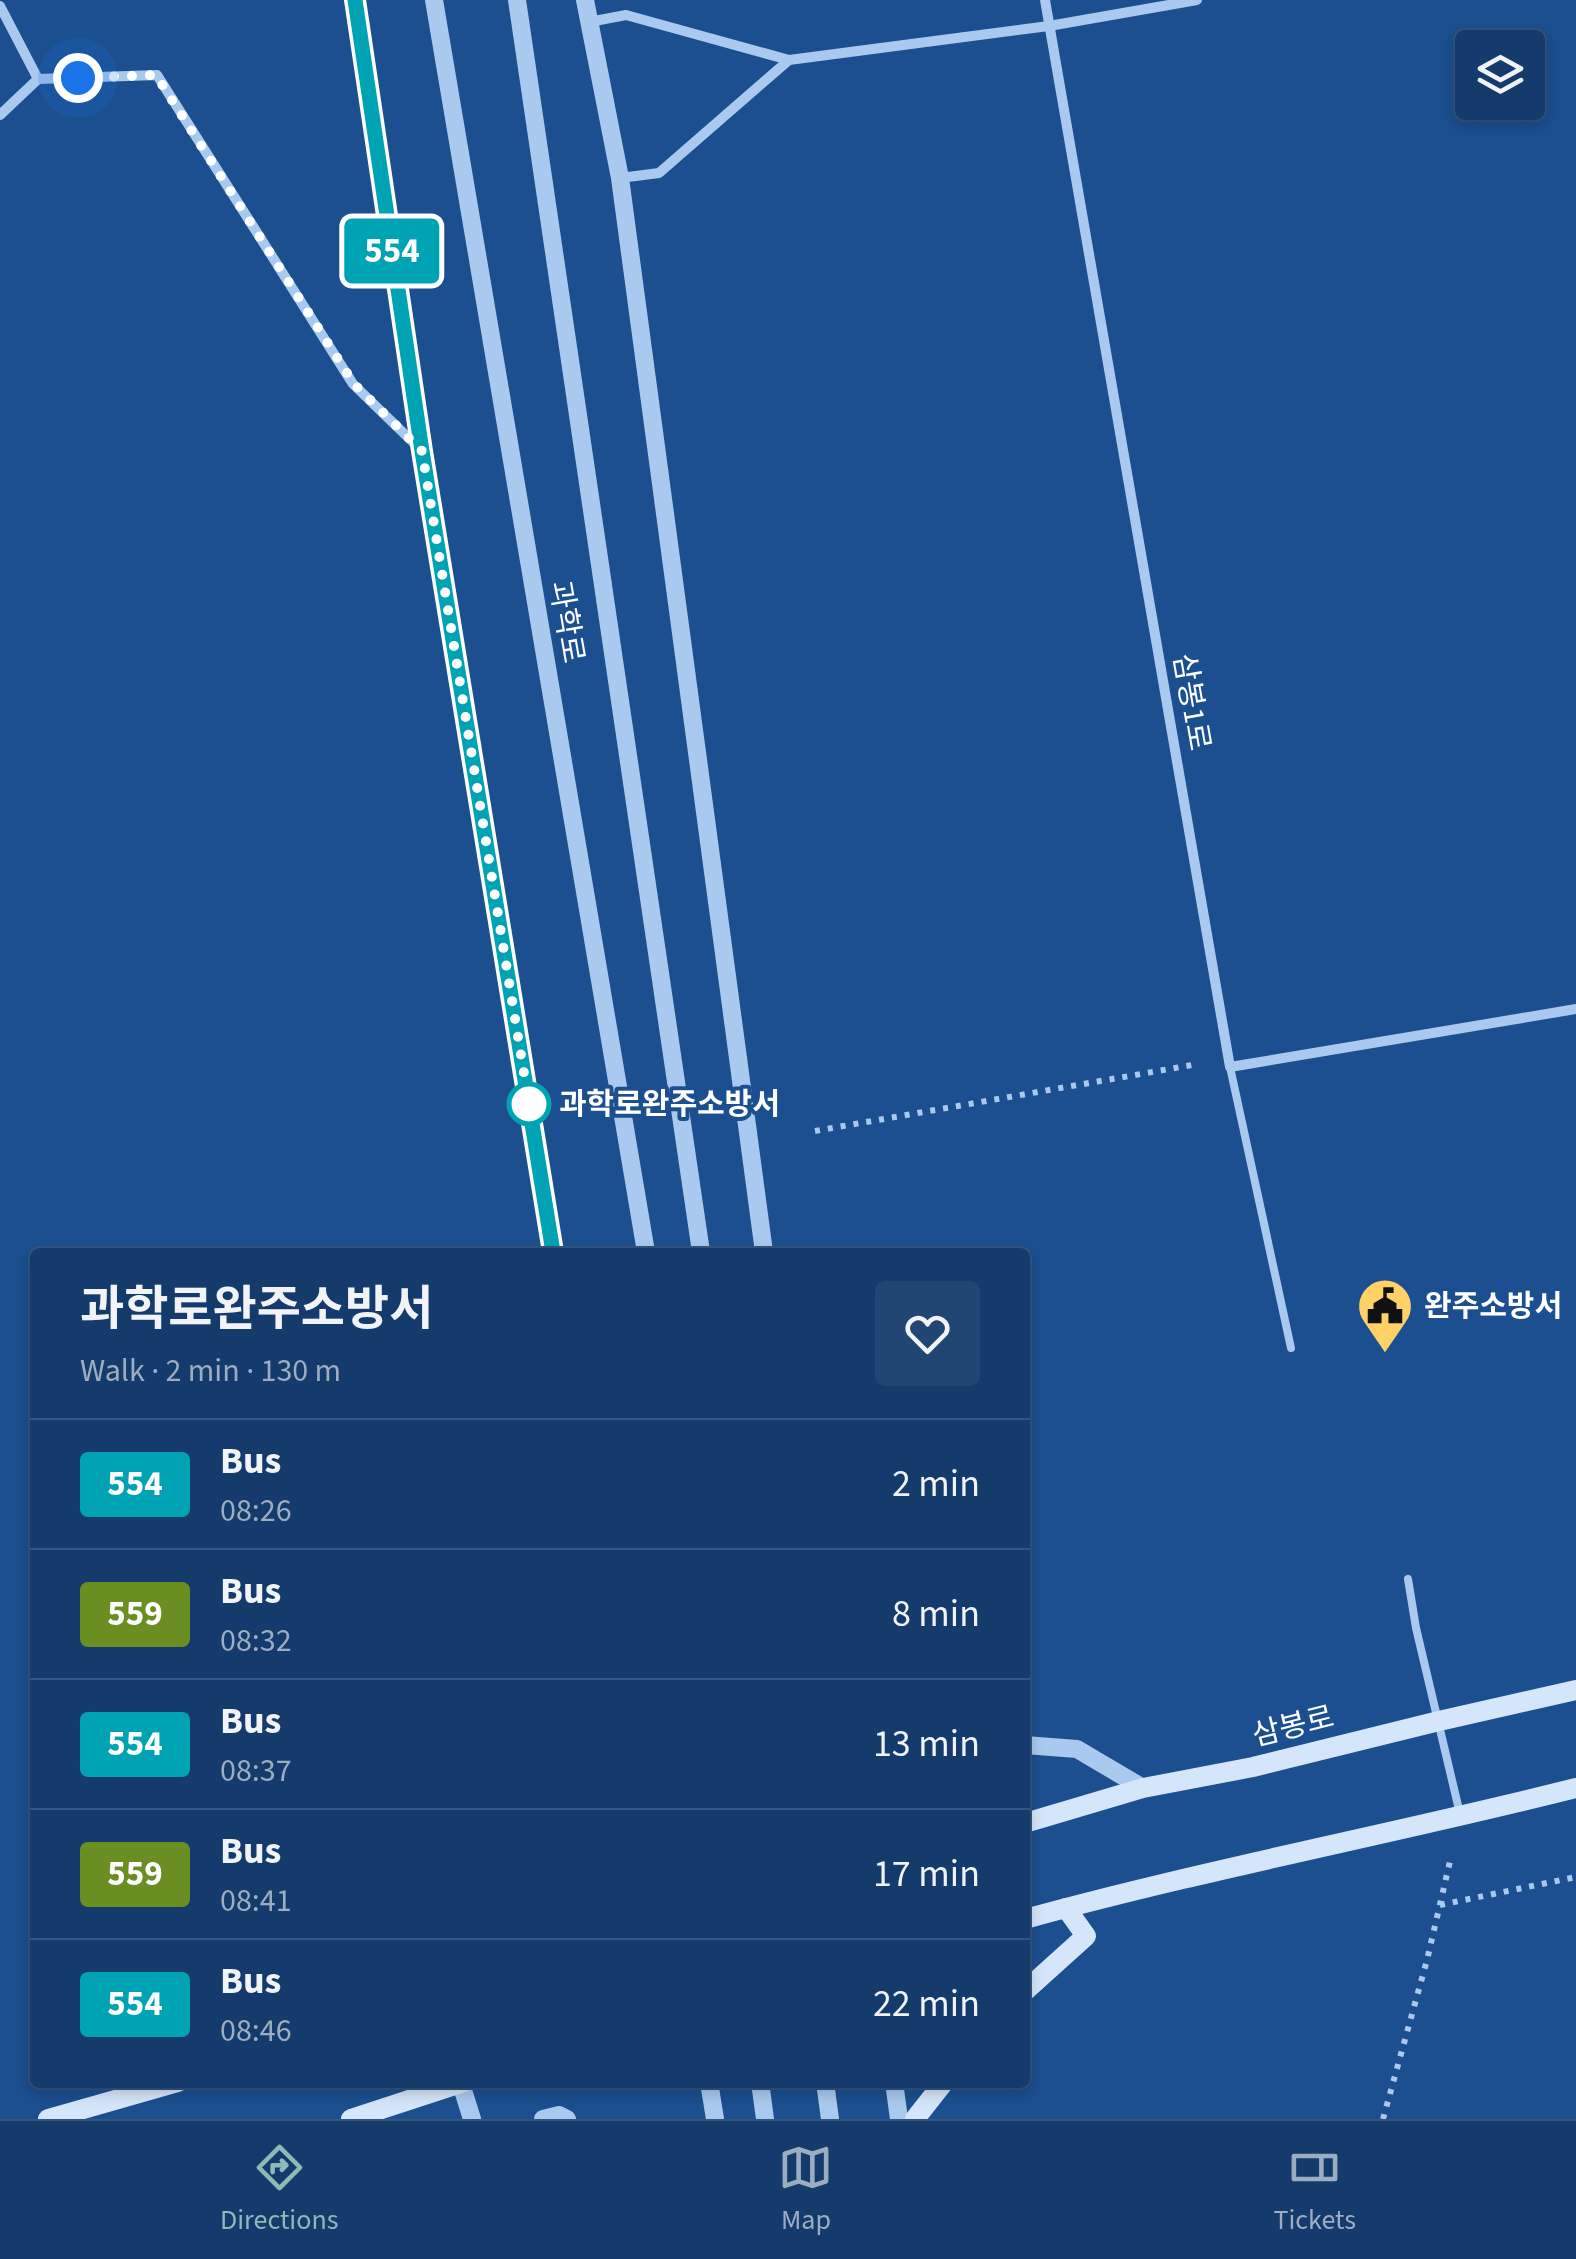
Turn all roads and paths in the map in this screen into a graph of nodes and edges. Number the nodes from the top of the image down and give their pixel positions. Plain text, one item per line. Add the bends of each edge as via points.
1 (354, 0) edge
2 (434, 0) edge
3 (518, 0) edge
4 (585, 0) edge
5 (1045, 0) edge
6 (1197, 0) edge
7 (0, 6) edge
8 (589, 22) junction
9 (1049, 26) junction
10 (790, 60) junction
11 (38, 79) junction
12 (0, 115) edge
13 (620, 178) junction
14 (422, 451) junction
15 (1576, 1010) edge
16 (1198, 1064) dead end
17 (1230, 1067) junction
18 (815, 1132) dead end
19 (553, 1248) edge
20 (645, 1248) edge
21 (700, 1248) edge
22 (763, 1248) edge
23 (1292, 1348) dead end
24 (1408, 1580) dead end
25 (1576, 1690) edge
26 (1440, 1721) junction
27 (1030, 1745) edge
28 (1143, 1788) junction
29 (1576, 1788) edge
30 (1460, 1817) junction
31 (1030, 1822) edge
32 (1576, 1876) edge
33 (1440, 1905) junction
34 (1066, 1908) junction
35 (1030, 1919) edge
36 (1030, 1986) edge
37 (157, 2088) edge
38 (446, 2088) edge
39 (463, 2088) edge
40 (710, 2088) edge
41 (761, 2088) edge
42 (826, 2088) edge
43 (895, 2088) edge
44 (939, 2088) edge
45 (48, 2119) edge
46 (350, 2119) edge
47 (472, 2119) edge
48 (543, 2119) edge
49 (567, 2119) edge
50 (714, 2119) edge
51 (765, 2119) edge
52 (830, 2119) edge
53 (899, 2119) edge
54 (915, 2119) edge
55 (1383, 2119) edge

1 - 14 street
2 - 20 street, 과학로
3 - 21 street, 과학로
4 - 8 street
5 - 9 street, 삼봉1로
6 - 9 street
7 - 11 street
8 - 10 street via 626,15
8 - 13 street
9 - 10 street
9 - 17 street, 삼봉1로
10 - 13 street via 659,173
11 - 12 street
11 - 14 street via 156,75 354,384
13 - 22 street
14 - 19 street
15 - 17 street
16 - 18 path
17 - 23 lane
24 - 26 lane
25 - 26 main road, 삼봉로
26 - 28 main road, 삼봉로
26 - 30 lane
27 - 28 street via 1077,1749
28 - 31 main road, 삼봉로
29 - 30 main road
30 - 33 path
30 - 34 main road
32 - 33 path
33 - 55 path
34 - 35 main road
34 - 36 main road via 1086,1936
37 - 45 main road
38 - 46 main road
39 - 47 street
40 - 50 street
41 - 51 street
42 - 52 street
43 - 53 street
44 - 54 main road
48 - 49 street

